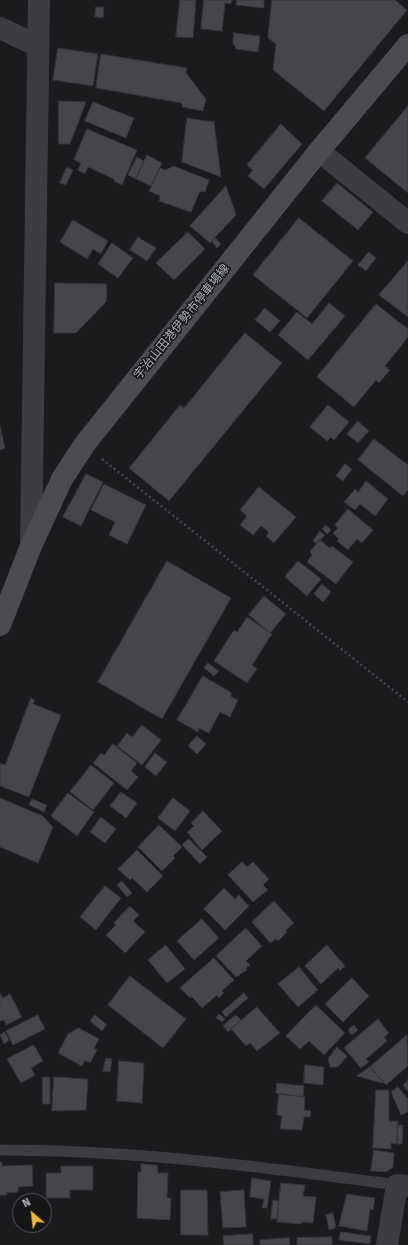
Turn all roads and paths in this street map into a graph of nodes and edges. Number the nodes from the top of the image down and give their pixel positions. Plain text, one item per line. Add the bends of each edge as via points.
1 (39, 0) edge
2 (0, 28) edge
3 (408, 45) edge
4 (38, 46) junction
5 (319, 151) junction
6 (408, 223) edge
7 (84, 445) junction
8 (30, 546) junction
9 (0, 625) edge
10 (408, 702) edge
11 (0, 1150) edge
12 (402, 1185) edge
13 (387, 1245) edge

1 - 4 street
2 - 4 street
3 - 5 main road, 宇治山田港伊勢市停車場線
4 - 8 street
5 - 6 street
5 - 7 main road, 宇治山田港伊勢市停車場線
7 - 8 main road, 宇治山田港伊勢市停車場線 via 62,479
7 - 10 path
8 - 9 main road, 宇治山田港伊勢市停車場線
11 - 12 lane via 50,1150 230,1162
12 - 13 street

